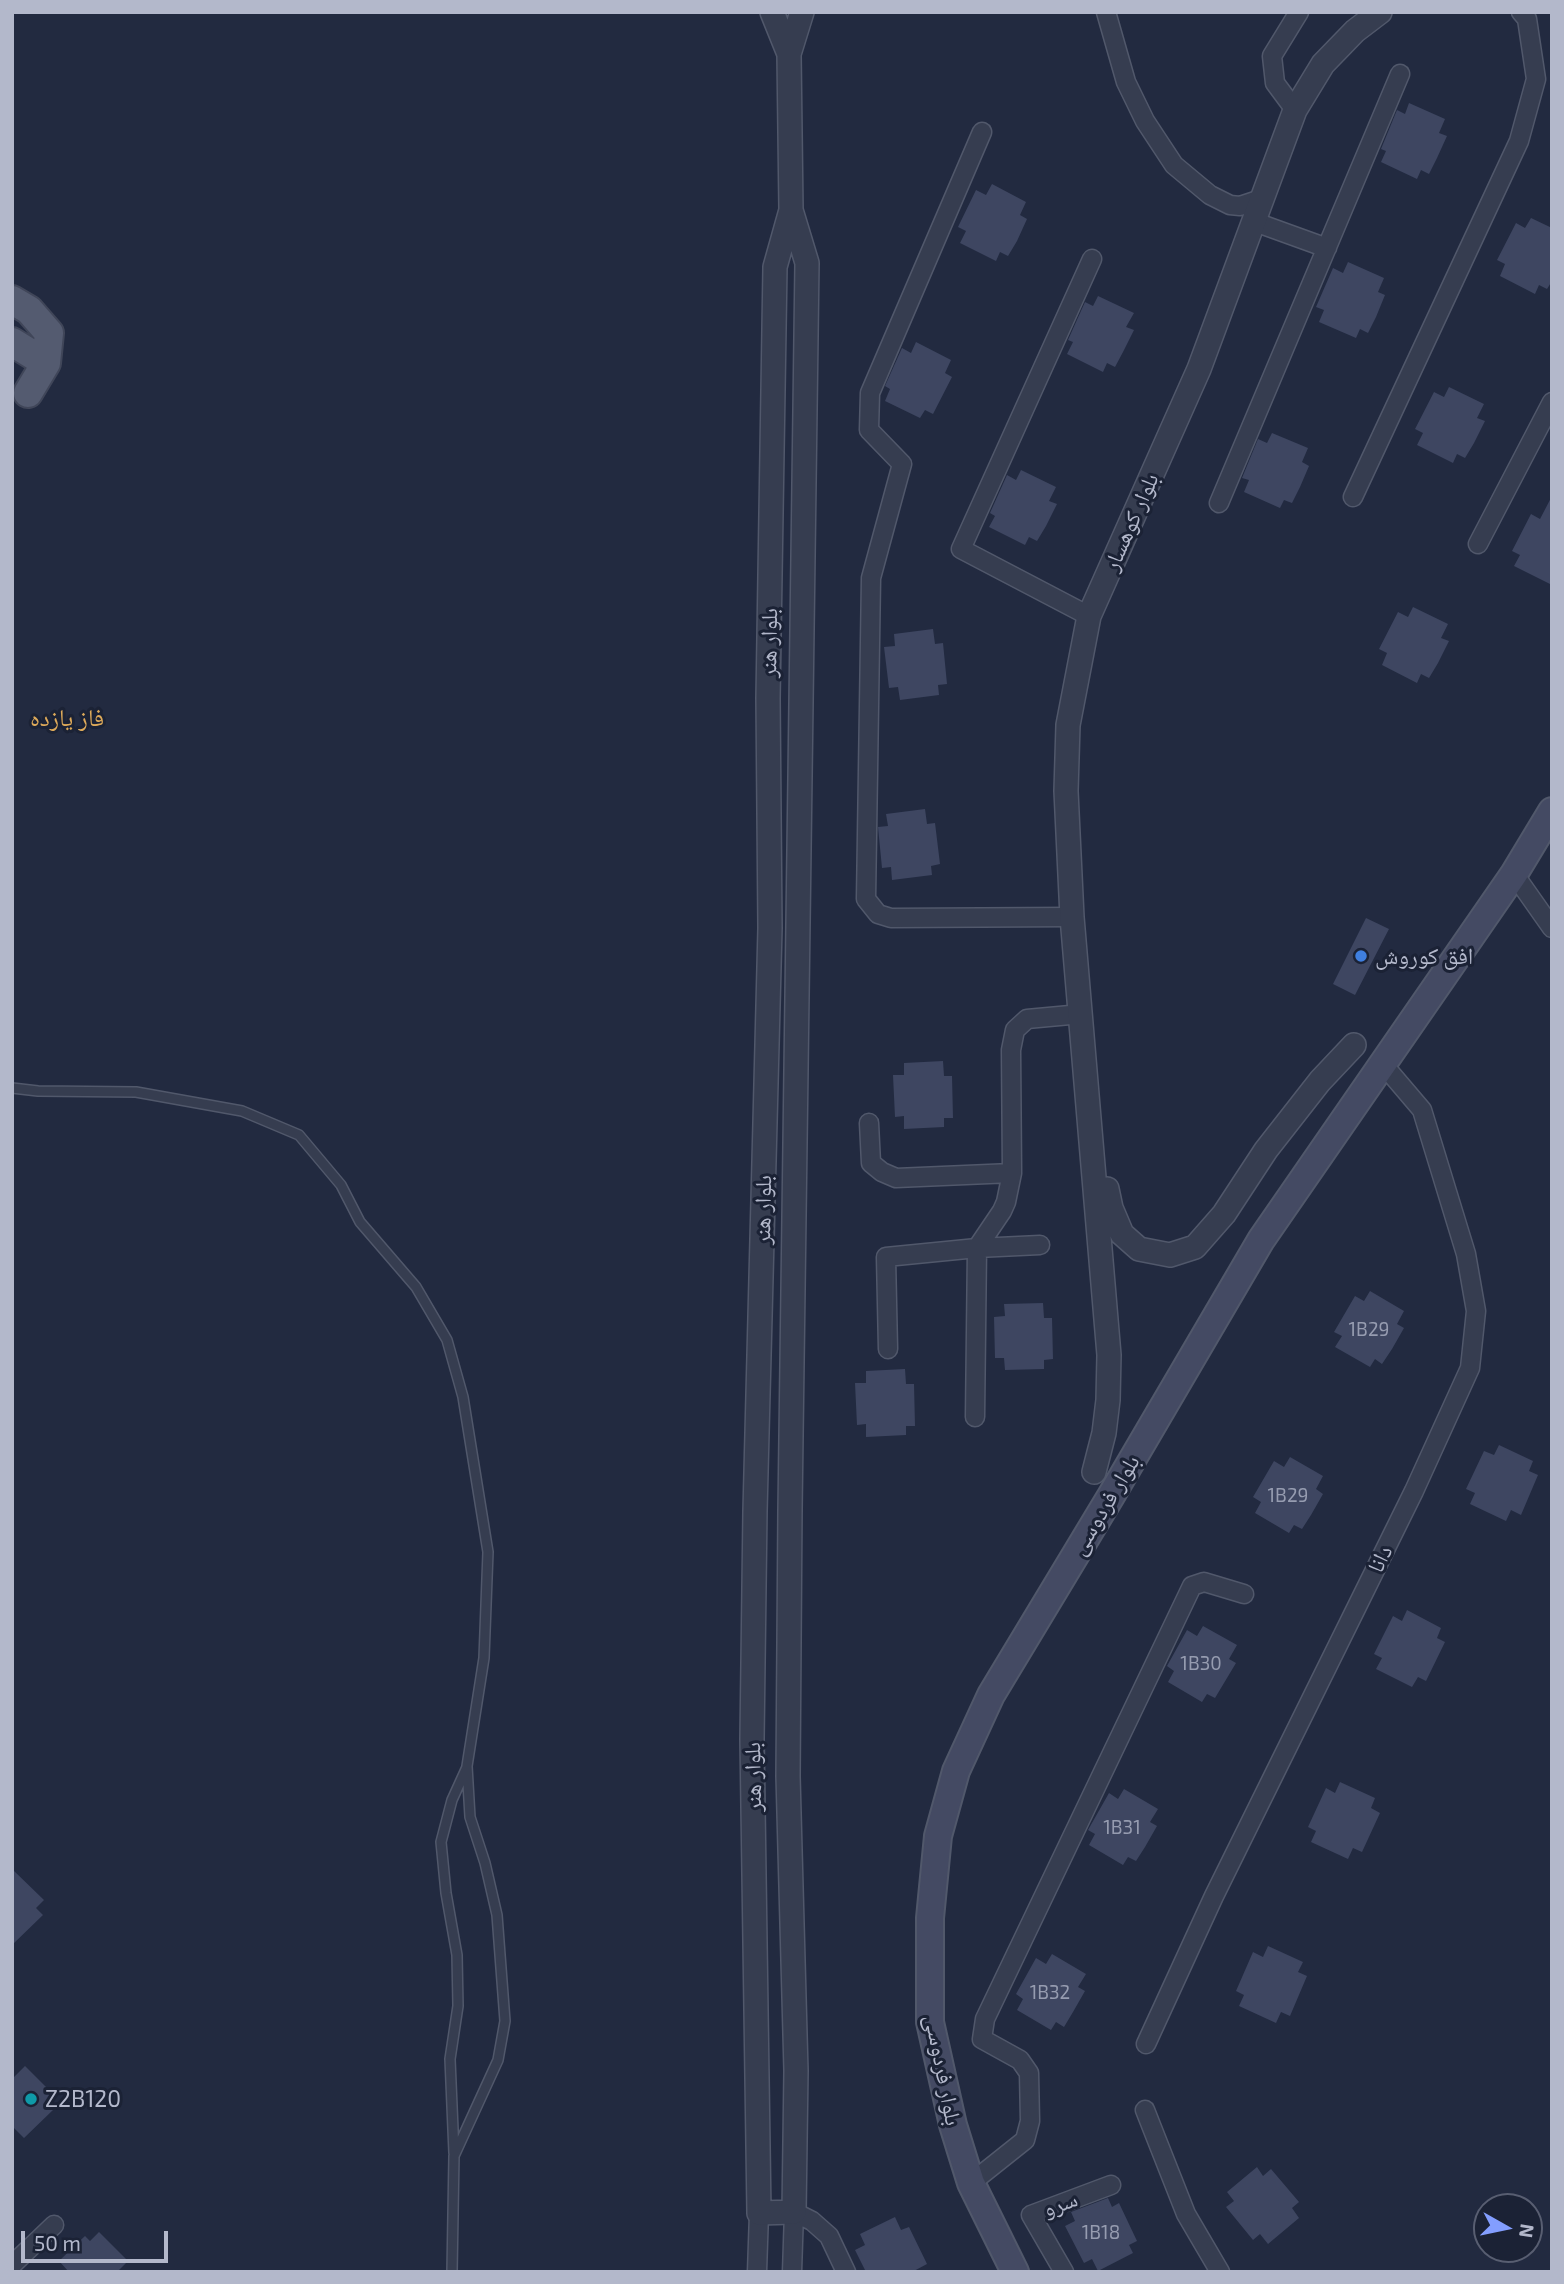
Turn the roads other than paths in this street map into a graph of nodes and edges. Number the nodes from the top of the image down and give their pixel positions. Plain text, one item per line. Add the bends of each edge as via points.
1 (772, 12) edge
2 (802, 12) edge
3 (1106, 12) edge
4 (1299, 12) edge
5 (1380, 12) edge
6 (1521, 12) edge
7 (789, 54) junction
8 (1400, 74) dead end
9 (1295, 110) junction
10 (982, 132) dead end
11 (1265, 198) junction
12 (791, 210) junction
13 (1255, 222) junction
14 (1327, 248) junction
15 (1092, 259) dead end
16 (12, 300) edge
17 (12, 342) edge
18 (46, 363) junction
19 (18, 393) edge
20 (1552, 402) edge
21 (1353, 497) dead end
22 (1219, 503) dead end
23 (1478, 544) dead end
24 (1089, 616) junction
25 (1552, 811) edge
26 (1514, 874) junction
27 (1072, 917) junction
28 (1552, 928) edge
29 (1081, 1013) junction
30 (1354, 1045) dead end
31 (1382, 1063) junction
32 (1088, 1086) junction
33 (12, 1088) edge
34 (869, 1123) dead end
35 (1012, 1173) junction
36 (1040, 1245) dead end
37 (977, 1248) junction
38 (888, 1349) dead end
39 (975, 1418) dead end
40 (1094, 1472) dead end
41 (1244, 1594) dead end
42 (467, 1766) junction
43 (1146, 2044) dead end
44 (1145, 2109) dead end
45 (454, 2157) junction
46 (971, 2183) junction
47 (1111, 2185) dead end
48 (759, 2213) junction
49 (794, 2213) junction
50 (54, 2225) dead end
51 (12, 2265) edge
52 (452, 2272) edge
53 (757, 2272) edge
54 (792, 2272) edge
55 (846, 2272) edge
56 (1015, 2272) edge
57 (1064, 2272) edge
58 (1220, 2272) edge

1 - 7 street
2 - 7 street
3 - 11 street via 1126,82 1144,121 1174,165 1230,205
4 - 9 street via 1272,56 1275,83
5 - 9 street, بلوار کوهسار via 1323,64
6 - 21 street via 1527,19 1536,79 1519,141
7 - 12 street, بلوار هنر
8 - 14 street
9 - 11 street, بلوار کوهسار
10 - 27 street via 870,393 869,430 902,464 871,578 866,900 878,914 891,918
11 - 13 street, بلوار کوهسار
12 - 48 street, بلوار هنر via 775,267 768,684 770,928 752,1740
12 - 49 street, بلوار هنر via 807,263 788,1776 796,2071
13 - 14 street
13 - 24 street, بلوار کوهسار via 1199,369
14 - 22 street
15 - 24 street via 961,549
16 - 18 main road via 29,310 49,333
17 - 18 main road
18 - 19 main road
20 - 23 street
24 - 27 street, بلوار کوهسار via 1068,725
25 - 26 main road, بلوار فردوسی
26 - 28 street
26 - 31 main road, بلوار فردوسی
27 - 29 street, بلوار کوهسار
29 - 32 street, بلوار کوهسار
29 - 35 street via 1027,1019 1015,1030 1011,1050
30 - 32 street via 1281,1130 1203,1239 1195,1247 1170,1255 1139,1250 1122,1234 1111,1208
31 - 43 street, دانا via 1422,1110 1466,1254 1476,1311 1470,1368
31 - 46 main road, بلوار فردوسی via 1261,1240 990,1695 956,1771 938,1836 930,1918 930,2022
32 - 40 street via 1109,1355 1104,1433
33 - 42 lane via 136,1092 242,1111 299,1135 341,1185 360,1222 416,1287 447,1340 463,1396 488,1552 484,1658
34 - 35 street via 871,1163 896,1178
35 - 37 street via 1002,1211
36 - 37 street
37 - 38 street via 886,1257
37 - 39 street
41 - 46 street via 1204,1582 1192,1586 985,2019 982,2039 1020,2060 1029,2073 1030,2121 1025,2140
42 - 45 lane via 441,1842 457,1955 458,2006 450,2059
42 - 45 lane via 470,1817 497,1915 505,2021 498,2060
44 - 58 street via 1186,2214
45 - 52 lane
46 - 56 main road, بلوار فردوسی
47 - 57 street, سرو via 1031,2215
48 - 49 street
48 - 53 street
49 - 54 street
49 - 55 street via 829,2236
50 - 51 street

